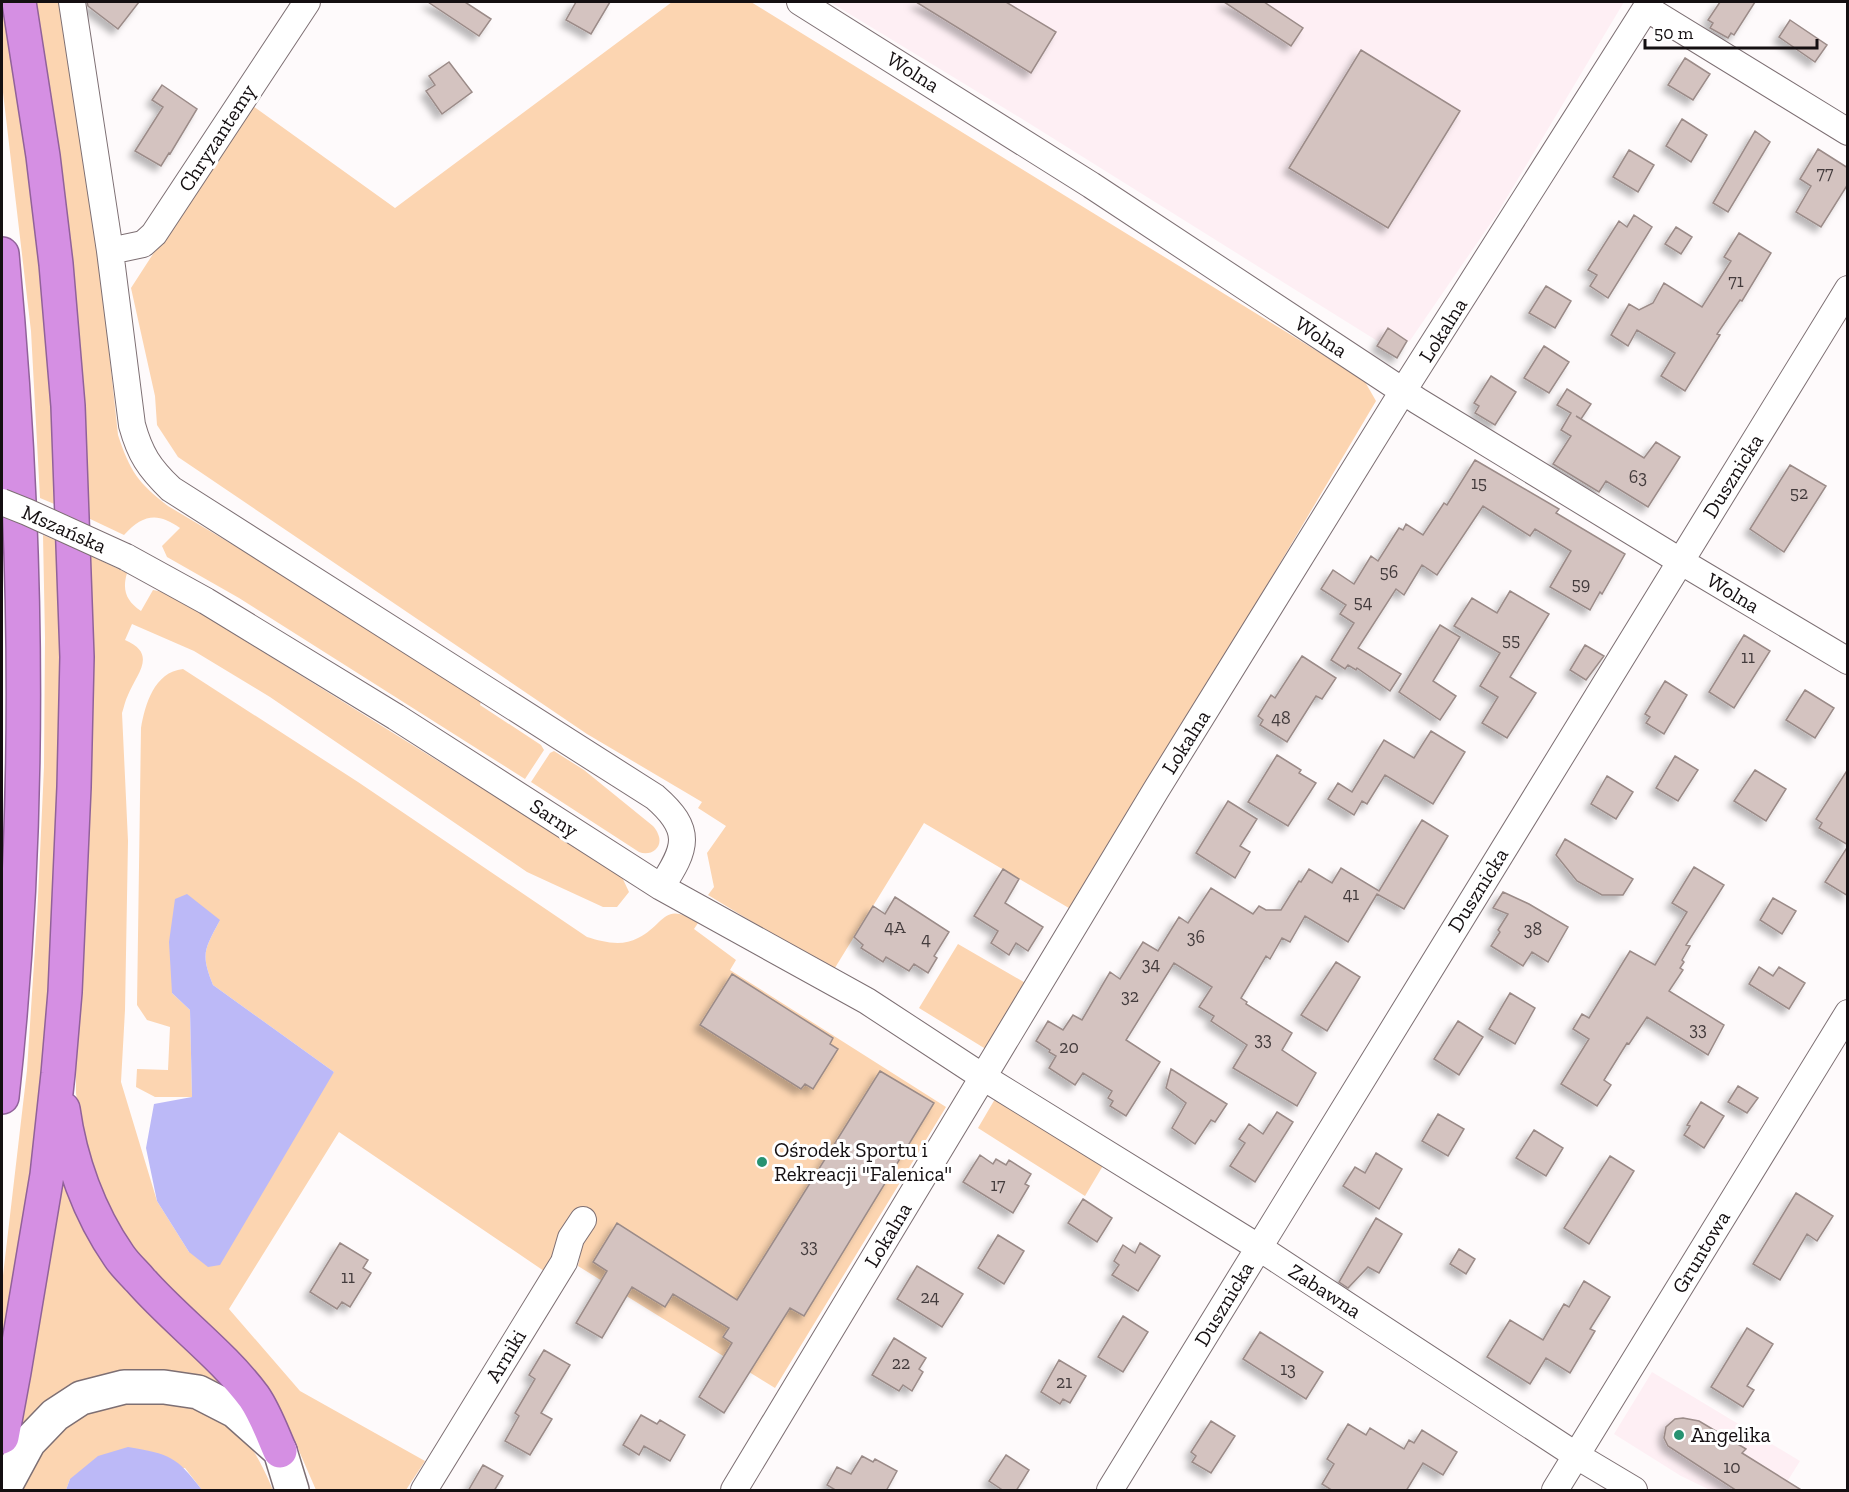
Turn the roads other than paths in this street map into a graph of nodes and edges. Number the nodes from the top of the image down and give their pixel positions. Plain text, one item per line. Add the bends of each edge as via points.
1 (19, 2) edge
2 (72, 2) edge
3 (307, 2) edge
4 (800, 2) edge
5 (1648, 5) edge
6 (1848, 132) edge
7 (110, 251) junction
8 (2, 254) edge
9 (1848, 289) edge
10 (1403, 392) junction
11 (2, 502) edge
12 (126, 557) joint
13 (1680, 561) junction
14 (1848, 661) edge
15 (661, 887) junction
16 (1848, 1013) edge
17 (58, 1074) junction
18 (983, 1077) junction
19 (2, 1096) edge
20 (583, 1220) dead end
21 (1258, 1248) junction
22 (2, 1437) edge
23 (280, 1451) junction
24 (1577, 1456) junction
25 (3, 1491) edge
26 (292, 1491) edge
27 (424, 1491) edge
28 (734, 1491) edge
29 (1110, 1491) edge
30 (1555, 1491) edge
31 (1634, 1491) edge

1 - 17 highway via 43,156 68,406 77,657 65,992
2 - 7 street
3 - 7 street, Chryzantemy via 154,234 143,244
4 - 10 street, Wolna via 1091,185
5 - 6 street
5 - 10 street, Lokalna
7 - 15 street via 132,425 146,462 158,476 180,495 655,797 676,818 684,843
8 - 19 highway via 17,465 23,651 17,902
9 - 13 street, Dusznicka
10 - 13 street, Wolna
10 - 18 street, Lokalna
11 - 12 street, Mszańska, bridge
12 - 15 street, Sarny via 396,717
13 - 14 street, Wolna
13 - 21 street, Dusznicka
15 - 18 street, Sarny via 867,1001
16 - 24 street, Gruntowa
17 - 22 highway via 45,1186
17 - 23 highway via 66,1134 82,1186 100,1224 120,1257 155,1297 254,1398
18 - 21 street, Zabawna
18 - 28 street, Lokalna
20 - 27 street, Arniki via 564,1262
21 - 24 street, Zabawna
21 - 29 street, Dusznicka
23 - 25 main road via 235,1411 198,1392 124,1387 81,1398 55,1415 29,1442
23 - 26 main road
24 - 30 street, Gruntowa
24 - 31 street, Zabawna

